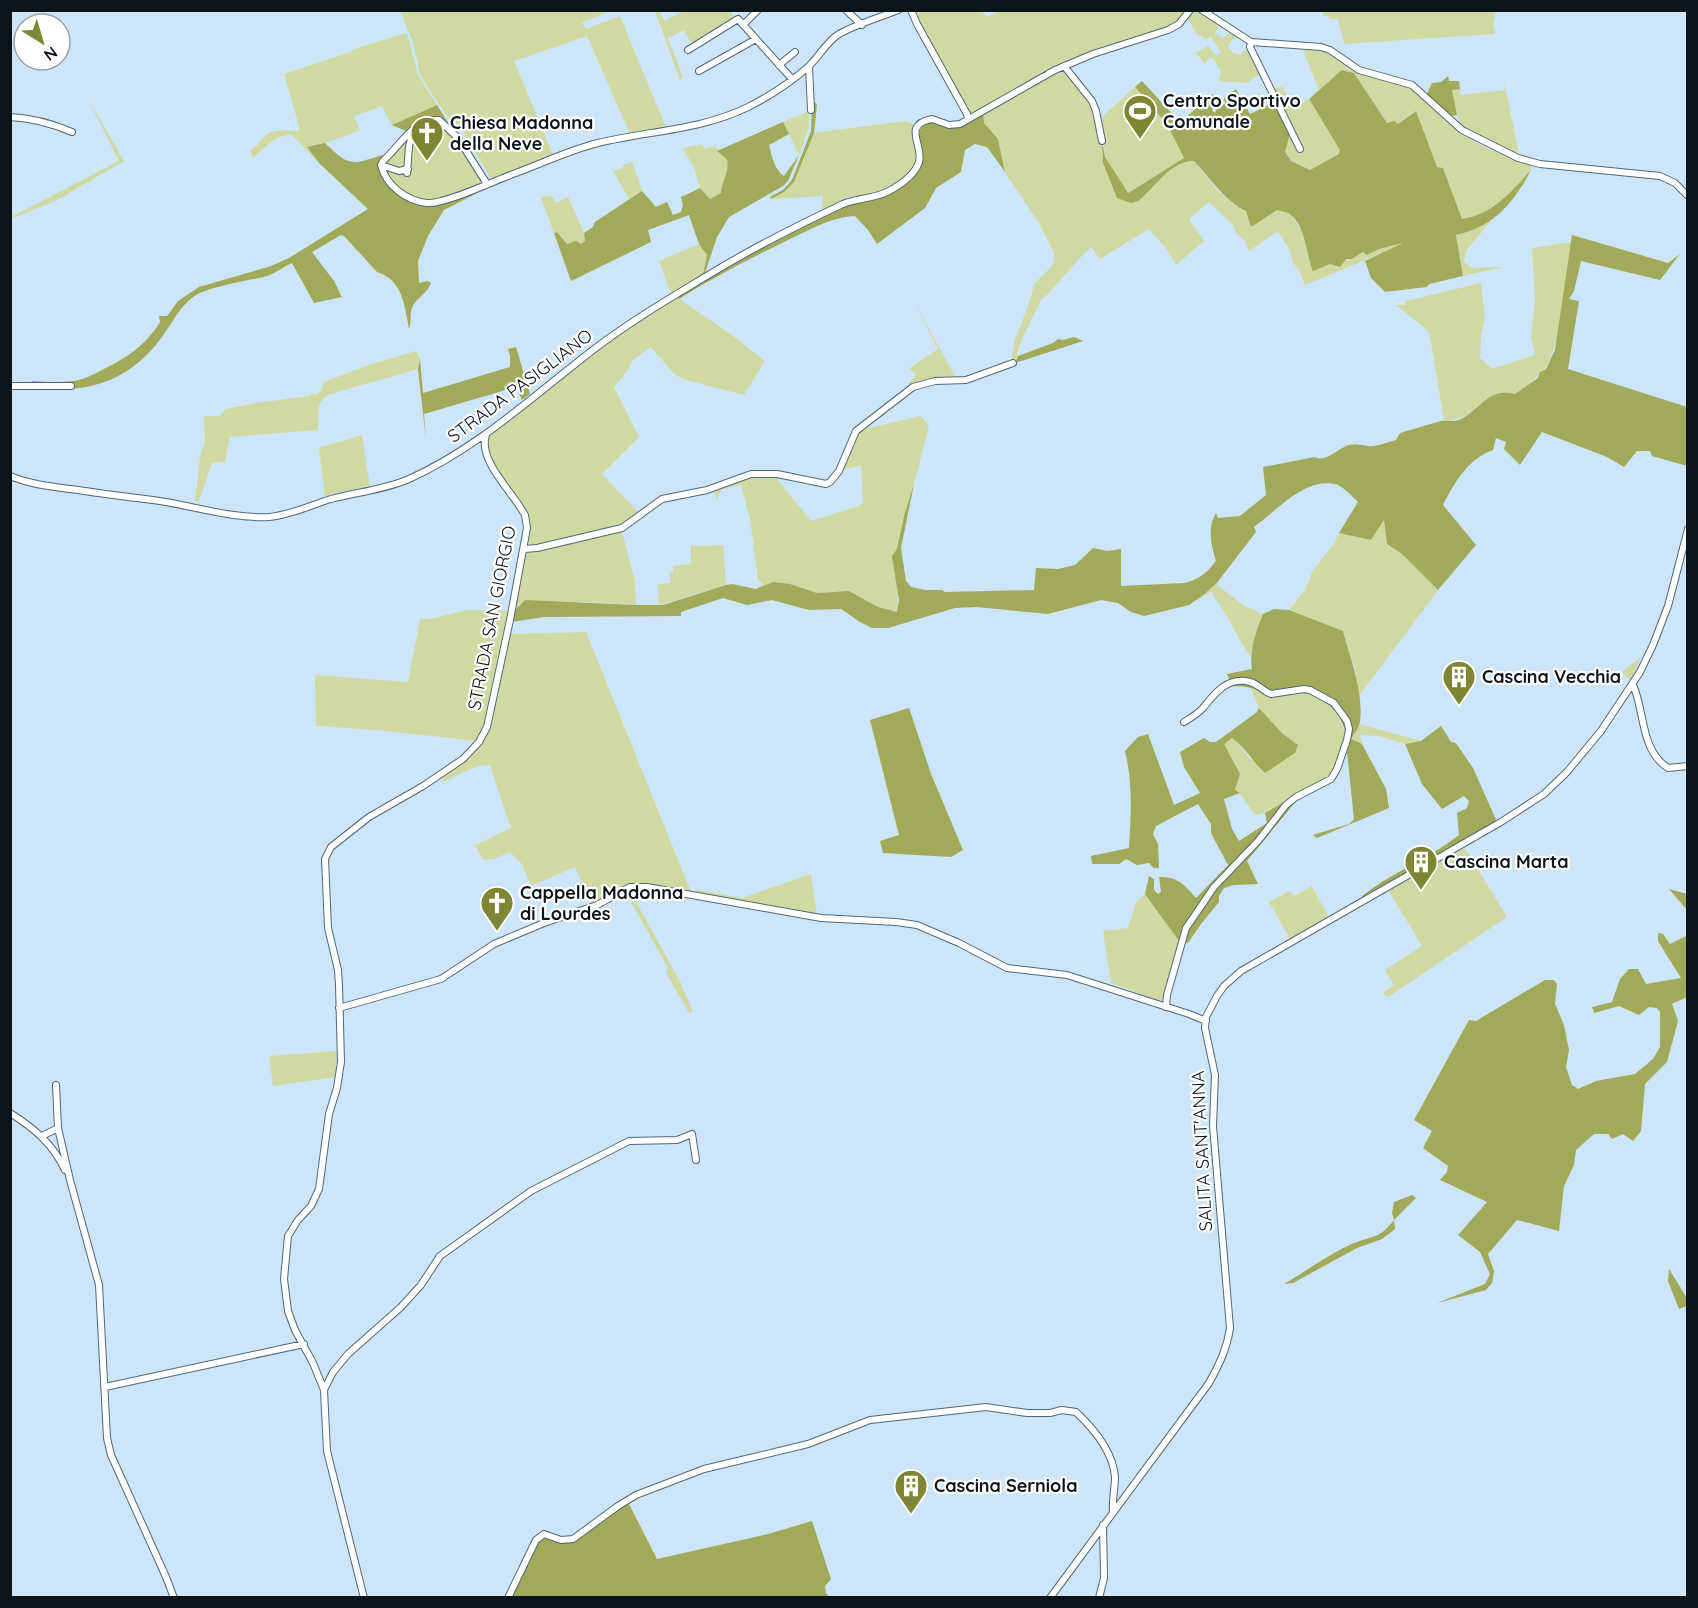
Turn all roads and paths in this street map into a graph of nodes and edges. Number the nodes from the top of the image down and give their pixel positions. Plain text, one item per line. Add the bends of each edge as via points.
1 (758, 10) edge
2 (846, 10) edge
3 (898, 10) edge
4 (911, 10) edge
5 (1190, 10) edge
6 (1202, 10) edge
7 (743, 25) junction
8 (862, 25) junction
9 (756, 39) junction
10 (1251, 42) junction
11 (688, 50) dead end
12 (795, 52) dead end
13 (779, 65) junction
14 (1064, 66) junction
15 (809, 67) junction
16 (699, 71) dead end
17 (792, 79) junction
18 (811, 110) dead end
19 (10, 117) edge
20 (968, 118) junction
21 (414, 128) junction
22 (72, 132) dead end
23 (1102, 141) dead end
24 (1300, 149) dead end
25 (381, 165) junction
26 (487, 183) junction
27 (1688, 196) edge
28 (1014, 363) dead end
29 (10, 386) edge
30 (71, 386) dead end
31 (486, 435) junction
32 (10, 476) edge
33 (1688, 529) edge
34 (524, 549) junction
35 (1634, 682) junction
36 (1184, 722) dead end
37 (1688, 766) edge
38 (1166, 1007) junction
39 (339, 1008) junction
40 (1206, 1021) junction
41 (56, 1085) dead end
42 (10, 1113) edge
43 (58, 1128) junction
44 (42, 1136) junction
45 (696, 1161) dead end
46 (70, 1180) junction
47 (306, 1349) junction
48 (105, 1387) junction
49 (324, 1390) junction
50 (1113, 1511) junction
51 (1103, 1525) junction
52 (174, 1598) edge
53 (364, 1598) edge
54 (508, 1598) edge
55 (1050, 1598) edge
56 (1100, 1598) edge

1 - 7 street
2 - 8 street
3 - 8 street
4 - 20 street
5 - 14 street via 1168,30
6 - 10 street
7 - 9 street
7 - 11 street via 738,19
8 - 15 street via 837,35
9 - 13 street
9 - 16 street
10 - 24 street
10 - 27 street via 1321,47 1359,70 1412,85 1462,130 1522,160 1660,176 1669,178
12 - 13 street
13 - 17 street
14 - 20 street
14 - 23 street via 1092,101
15 - 17 street
15 - 18 street
17 - 26 street via 733,114 597,143
19 - 22 street via 26,117
20 - 31 street, STRADA PASIGLIANO via 954,126 932,119 921,123 915,137 919,163 898,185 876,196 844,204 705,277 596,348
21 - 25 street
21 - 25 street via 408,171
21 - 26 street via 428,121 443,122
25 - 26 street via 387,179 403,195 426,204
28 - 34 street via 966,380 935,381 913,387 856,431 839,471 826,484 777,474 751,474 707,490 662,499 622,528
29 - 30 street
31 - 32 street, STRADA PASIGLIANO via 420,474 393,485 268,517 41,485
31 - 34 street, STRADA SAN GIORGIO via 482,452 525,515
33 - 35 street via 1660,629
34 - 39 street, STRADA SAN GIORGIO via 492,707 479,742 463,759 369,817 328,852 328,928 338,970
35 - 37 street via 1647,737 1656,755 1668,768
35 - 40 street via 1582,756 1544,794 1492,828 1241,971 1210,1005
36 - 38 street via 1223,686 1246,681 1271,694 1310,690 1334,703 1347,721 1349,733 1331,778 1286,805 1214,887 1186,928
38 - 39 street via 1067,975 1007,968 959,943 896,921 821,918 630,886 597,905 484,949 441,979
38 - 40 street
39 - 47 street, STRADA SAN GIORGIO via 339,1076 329,1114 319,1189 311,1206 292,1227 285,1254 285,1298
40 - 50 street, SALITA SANT'ANNA via 1215,1075 1213,1126 1229,1337 1209,1383
41 - 43 street
42 - 44 street
43 - 44 street
43 - 46 street
44 - 46 street
45 - 49 street via 695,1131 677,1140 629,1141 531,1191 440,1256 401,1307 348,1354
46 - 48 street via 99,1285
47 - 48 street
47 - 49 street, STRADA SAN GIORGIO
48 - 52 street via 111,1455
49 - 53 street, STRADA SAN GIORGIO via 327,1451
50 - 51 street, SALITA SANT'ANNA
50 - 54 street via 1113,1465 1100,1439 1076,1412 1027,1413 986,1407 880,1418 808,1444 704,1469 636,1495 573,1539 561,1540 544,1533 536,1540
51 - 55 street, SALITA SANT'ANNA
51 - 56 street via 1104,1578

